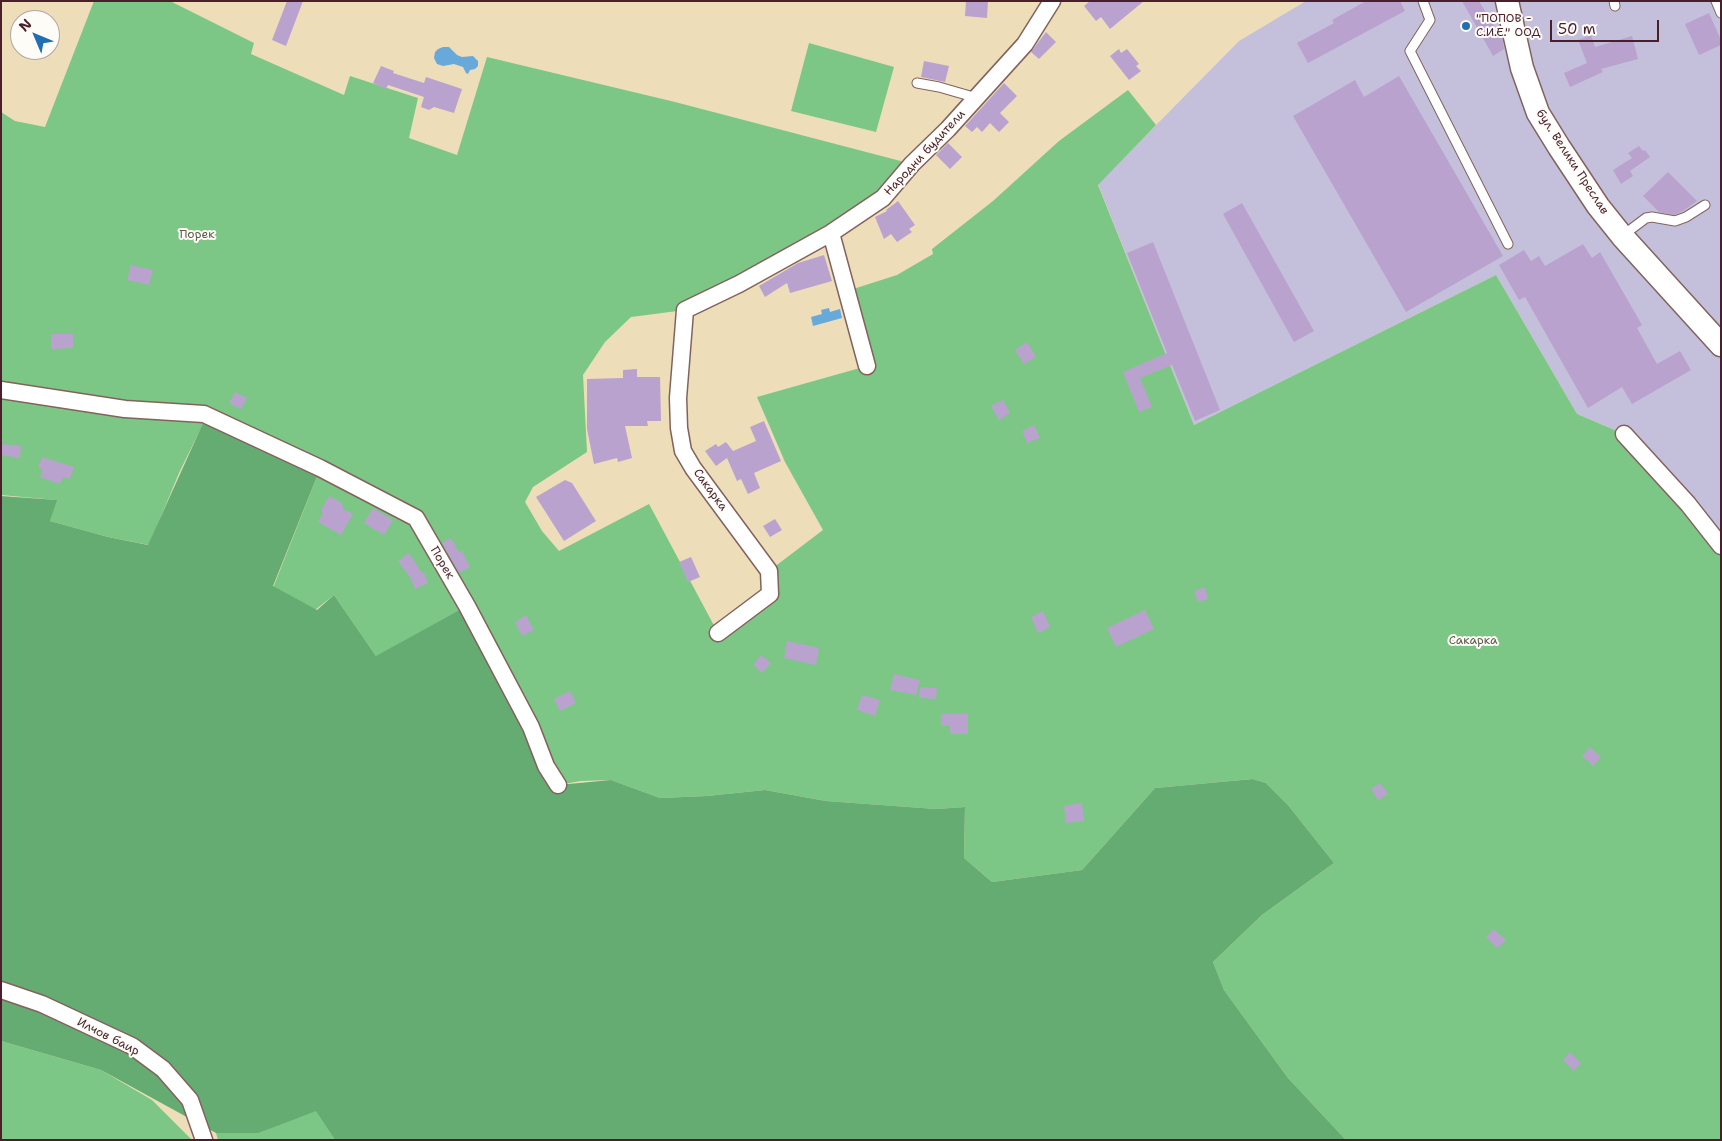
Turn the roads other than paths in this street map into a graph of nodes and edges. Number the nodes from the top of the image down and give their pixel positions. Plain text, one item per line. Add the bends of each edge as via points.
1 (1052, 1) edge
2 (1424, 1) edge
3 (1507, 1) edge
4 (1716, 1) edge
5 (1721, 13) edge
6 (918, 83) dead end
7 (977, 98) junction
8 (1705, 205) dead end
9 (831, 233) junction
10 (1622, 236) junction
11 (1508, 244) dead end
12 (684, 310) joint
13 (1721, 344) edge
14 (867, 366) dead end
15 (1, 390) edge
16 (1624, 434) dead end
17 (1721, 546) edge
18 (718, 633) dead end
19 (558, 785) dead end
20 (1, 990) edge
21 (204, 1140) edge

1 - 7 street, Народни будители via 1025,44
2 - 11 lane via 1430,20 1410,51
3 - 10 main road, бул. Велики Преслав via 1522,68 1538,113 1598,206
4 - 5 lane
6 - 7 lane
7 - 9 street, Народни будители via 883,198
8 - 10 lane via 1675,221 1646,218
9 - 12 street, Народни будители
9 - 14 street
10 - 13 main road, бул. Велики Преслав
12 - 18 street, Сакарка via 678,398 684,451 769,571 770,594
15 - 19 street, Порек via 125,409 204,414 320,468 416,518 532,727 546,766
16 - 17 street via 1688,504
20 - 21 street, Илчов баир via 42,1004 132,1046 163,1069 190,1100

